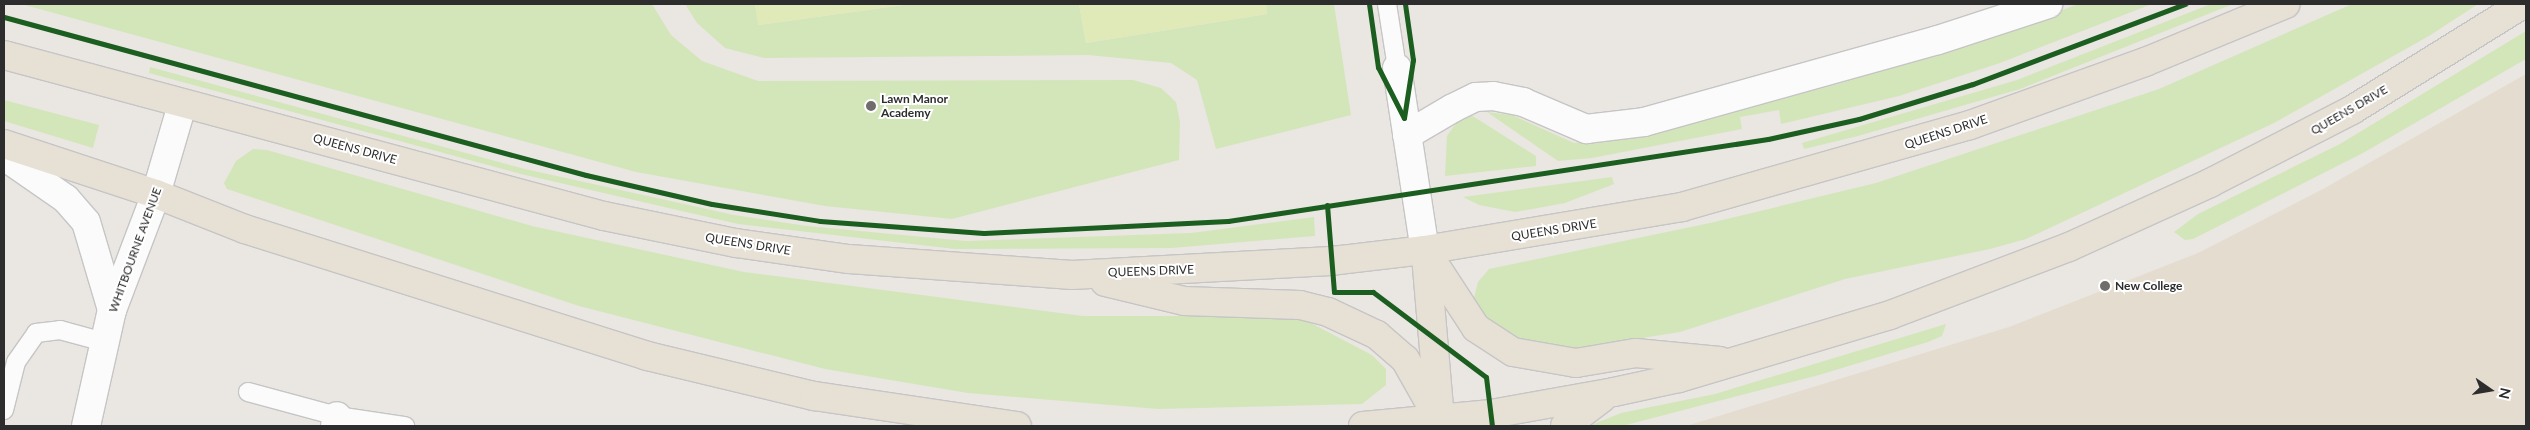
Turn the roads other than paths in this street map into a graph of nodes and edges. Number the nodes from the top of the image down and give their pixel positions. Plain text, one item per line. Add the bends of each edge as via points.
1 (1387, 4) edge
2 (2048, 4) edge
3 (2286, 4) edge
4 (2522, 4) edge
5 (4, 56) edge
6 (1397, 68) joint
7 (182, 104) junction
8 (1407, 135) junction
9 (4, 144) edge
10 (4, 156) edge
11 (156, 194) junction
12 (1425, 250) junction
13 (1072, 275) junction
14 (112, 310) junction
15 (104, 342) junction
16 (1736, 362) junction
17 (248, 392) dead end
18 (1614, 392) junction
19 (4, 410) edge
20 (336, 421) edge
21 (1440, 423) edge
22 (86, 426) edge
23 (405, 426) edge
24 (1017, 426) edge
25 (1363, 426) edge
26 (1565, 426) edge

1 - 6 lane
2 - 8 street via 1938,40 1644,122 1586,129 1523,102 1493,96 1476,97
3 - 12 main road, QUEENS DRIVE via 2210,37 2030,104 1774,184 1604,222
4 - 16 main road, QUEENS DRIVE via 2352,110 2138,216 1899,312
5 - 7 main road, QUEENS DRIVE
6 - 8 street
7 - 11 street, WHITBOURNE AVENUE
7 - 13 main road, QUEENS DRIVE via 595,214 736,243 902,265
8 - 12 street
9 - 11 main road
10 - 14 street via 66,199 86,222
11 - 14 street, WHITBOURNE AVENUE
11 - 24 main road via 254,232 647,356 814,396
12 - 13 main road, QUEENS DRIVE via 1233,268
12 - 16 main road via 1476,328 1513,352 1562,363 1594,362 1636,353
12 - 21 main road
13 - 21 main road via 1184,301 1300,305 1328,312 1377,335 1404,358
14 - 15 street, WHITBOURNE AVENUE
15 - 19 lane via 60,330 36,333 16,362
15 - 22 street, WHITBOURNE AVENUE
16 - 18 main road, QUEENS DRIVE
17 - 20 lane
18 - 21 main road, QUEENS DRIVE
18 - 26 main road via 1587,406
20 - 23 lane
21 - 25 main road, QUEENS DRIVE

